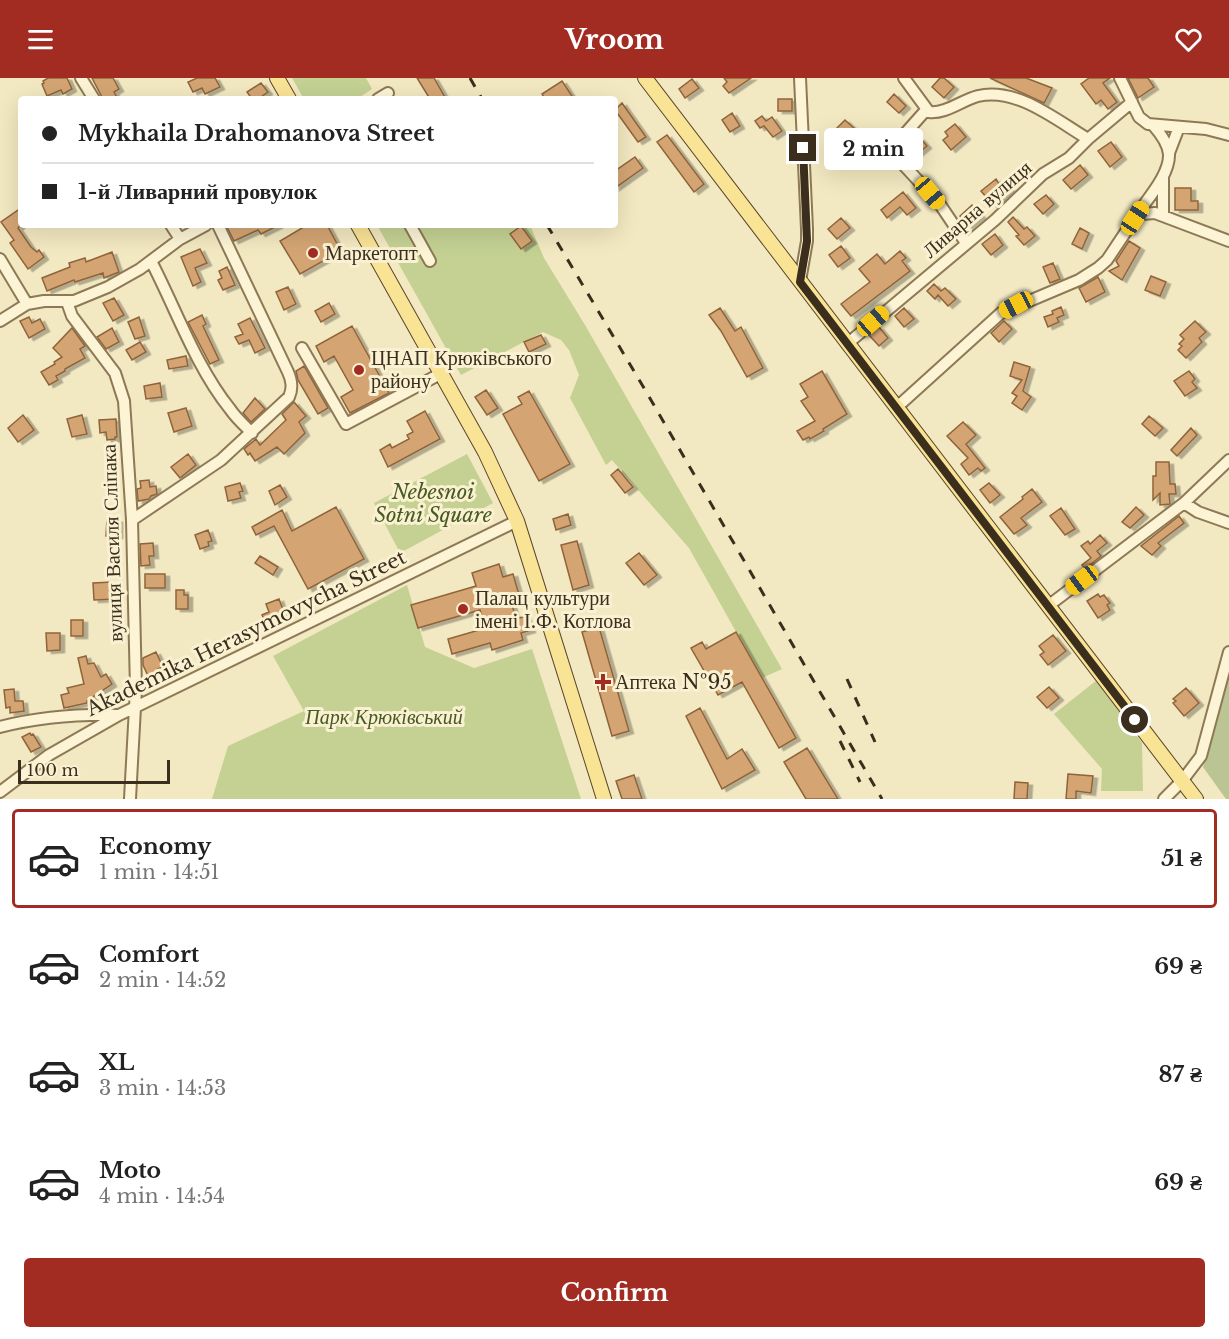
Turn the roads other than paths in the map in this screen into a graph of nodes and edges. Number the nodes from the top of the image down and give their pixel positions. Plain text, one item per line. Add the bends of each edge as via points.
1 (81, 78) edge
2 (277, 78) edge
3 (645, 78) edge
4 (800, 78) edge
5 (904, 78) edge
6 (1120, 78) edge
7 (388, 93) dead end
8 (92, 96) edge
9 (287, 96) edge
10 (383, 96) edge
11 (1132, 102) junction
12 (926, 110) junction
13 (1153, 125) junction
14 (1179, 127) junction
15 (1229, 135) edge
16 (1088, 139) junction
17 (1169, 154) junction
18 (1163, 174) junction
19 (1163, 216) junction
20 (1135, 218) junction
21 (173, 228) edge
22 (200, 228) edge
23 (219, 228) edge
24 (362, 228) edge
25 (412, 228) edge
26 (180, 238) junction
27 (1229, 241) edge
28 (966, 243) junction
29 (0, 259) edge
30 (151, 261) junction
31 (430, 261) dead end
32 (800, 282) junction
33 (67, 302) junction
34 (27, 304) junction
35 (0, 321) edge
36 (847, 344) junction
37 (302, 348) dead end
38 (440, 374) junction
39 (896, 408) junction
40 (252, 433) junction
41 (1229, 460) edge
42 (1184, 503) junction
43 (132, 520) junction
44 (517, 521) junction
45 (1229, 523) edge
46 (1048, 606) junction
47 (1229, 652) edge
48 (136, 707) junction
49 (119, 715) junction
50 (0, 727) edge
51 (1182, 781) junction
52 (0, 792) edge
53 (130, 799) edge
54 (604, 799) edge
55 (1164, 799) edge
56 (1196, 799) edge

1 - 8 street
2 - 9 main road
3 - 32 main road
4 - 32 street via 807,241
5 - 12 street
6 - 11 street
7 - 10 street
11 - 13 street via 1141,119
11 - 16 street, Ливарна вулиця
12 - 16 street via 939,112 992,93 1030,105
12 - 28 street via 902,137 899,160 939,203
13 - 14 street
13 - 17 street
14 - 15 street
14 - 17 street
16 - 28 street, Ливарна вулиця
17 - 18 street
18 - 19 street
18 - 20 street
19 - 20 street via 1151,213
19 - 27 street
20 - 39 street via 1104,264 1079,280 1001,313
21 - 26 street
22 - 26 street
23 - 40 street via 291,378 289,397
24 - 38 main road
25 - 31 street
26 - 30 street
28 - 36 street, Ливарна вулиця
29 - 34 street
30 - 33 street via 108,286
30 - 40 street via 217,392
32 - 36 main road
33 - 34 street
33 - 43 street, вулиця Василя Сліпака via 72,316 121,386
34 - 35 street
36 - 39 main road
37 - 38 street via 346,424
38 - 44 main road via 485,452
39 - 46 main road
40 - 43 street via 221,460
41 - 42 street
42 - 45 street
42 - 46 street
43 - 48 street, вулиця Василя Сліпака
44 - 48 street, Akademika Herasymovycha Street
44 - 54 main road
46 - 51 main road
47 - 51 street via 1201,756
48 - 49 street, Akademika Herasymovycha Street
48 - 53 street, вулиця Василя Сліпака
49 - 50 street via 45,718
49 - 52 street, Akademika Herasymovycha Street via 49,755
51 - 55 street
51 - 56 main road

